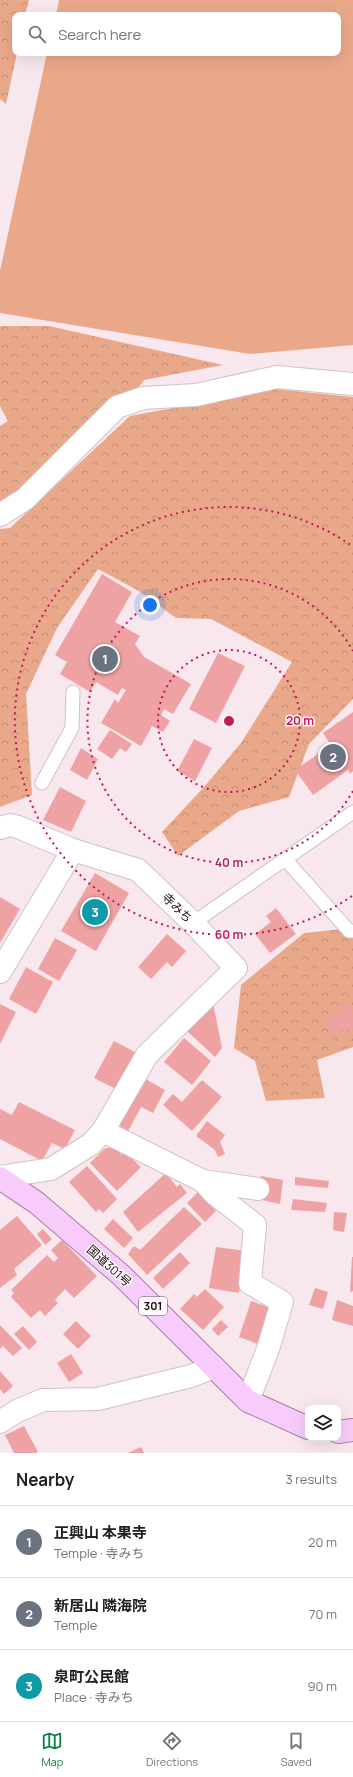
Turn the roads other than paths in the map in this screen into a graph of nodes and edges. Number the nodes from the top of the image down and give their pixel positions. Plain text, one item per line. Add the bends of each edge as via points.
1 (353, 384) edge
2 (0, 514) edge
3 (73, 692) dead end
4 (42, 783) dead end
5 (353, 812) edge
6 (0, 828) edge
7 (73, 850) junction
8 (286, 860) junction
9 (193, 923) junction
10 (353, 931) edge
11 (0, 972) edge
12 (102, 1131) junction
13 (0, 1177) edge
14 (203, 1181) junction
15 (258, 1189) dead end
16 (214, 1367) junction
17 (248, 1401) junction
18 (0, 1422) edge
19 (305, 1427) edge
20 (353, 1430) edge
21 (341, 1432) edge

1 - 2 street via 277,377 196,395 143,398 117,407 25,499
3 - 4 lane via 72,728
5 - 8 lane
6 - 7 street, 寺みち via 10,825 18,827
7 - 9 street, 寺みち via 138,870
7 - 11 street
8 - 9 lane
8 - 10 lane via 349,931
9 - 12 street, 寺みち via 236,968 147,1055
12 - 13 street via 91,1144 51,1169
12 - 14 street
13 - 16 highway, 国道301号 / 301 via 37,1203 121,1275
14 - 15 street
14 - 17 street via 215,1194 255,1225 250,1283 282,1302 268,1349
16 - 17 highway, 国道301号 / 301
16 - 18 street via 191,1376 98,1399 43,1400
17 - 19 highway, 国道301号 / 301
20 - 21 highway

